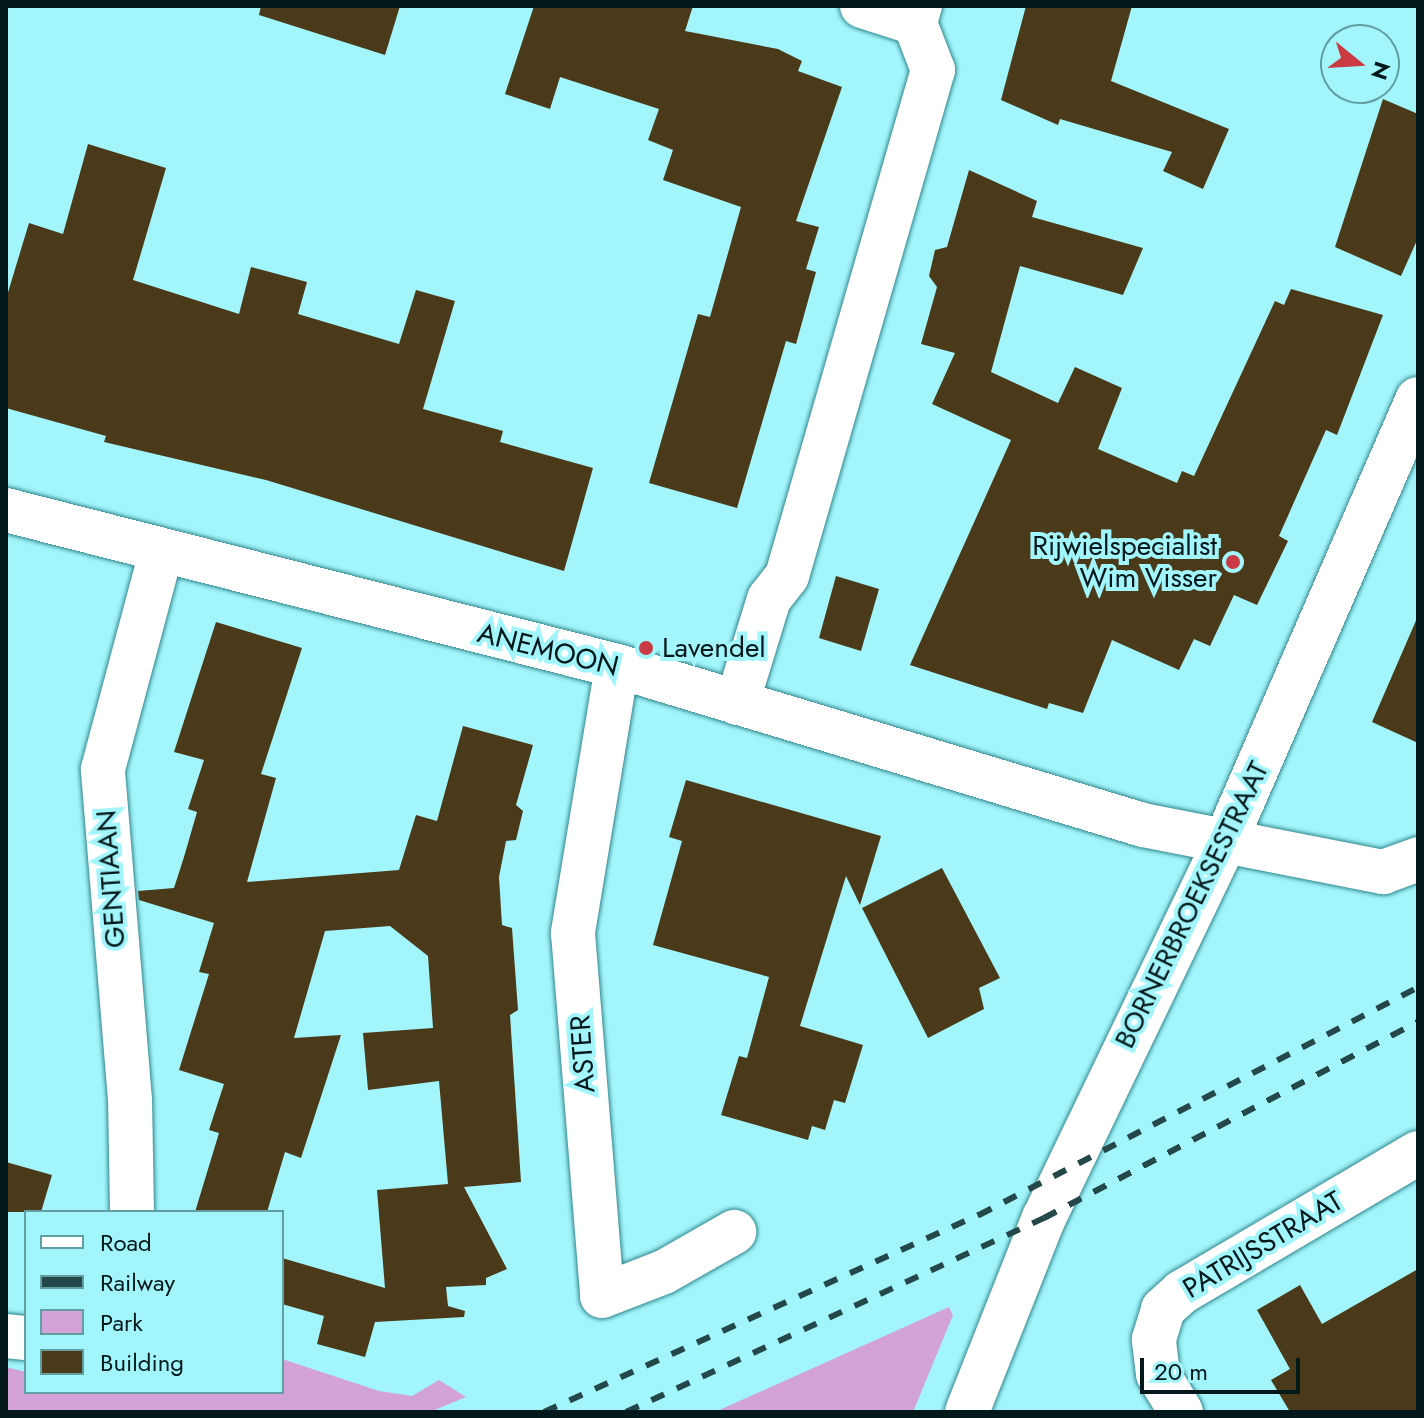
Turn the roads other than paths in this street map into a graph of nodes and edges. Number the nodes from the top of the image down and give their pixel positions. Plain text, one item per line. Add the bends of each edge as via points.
1 (862, 6) edge
2 (917, 15) edge
3 (1418, 399) edge
4 (6, 510) edge
5 (161, 553) junction
6 (617, 666) junction
7 (737, 703) junction
8 (1225, 842) junction
9 (1418, 859) edge
10 (1418, 1153) edge
11 (132, 1210) edge
12 (734, 1232) dead end
13 (967, 1412) edge
14 (1181, 1412) edge

1 - 2 street
2 - 7 street via 933,70 787,576 769,599
3 - 8 street, BORNERBROEKSESTRAAT
4 - 5 street, ANEMOON
5 - 6 street, ANEMOON
5 - 11 street, GENTIAAN via 103,769 130,1100
6 - 7 street, ANEMOON
6 - 12 street, ASTER via 573,933 602,1296 664,1272
7 - 8 street, ANEMOON via 1115,817
8 - 9 street, ANEMOON via 1383,872
8 - 13 street, BORNERBROEKSESTRAAT via 1044,1218
10 - 14 street, PATRIJSSTRAAT via 1182,1292 1163,1309 1154,1339 1158,1374

